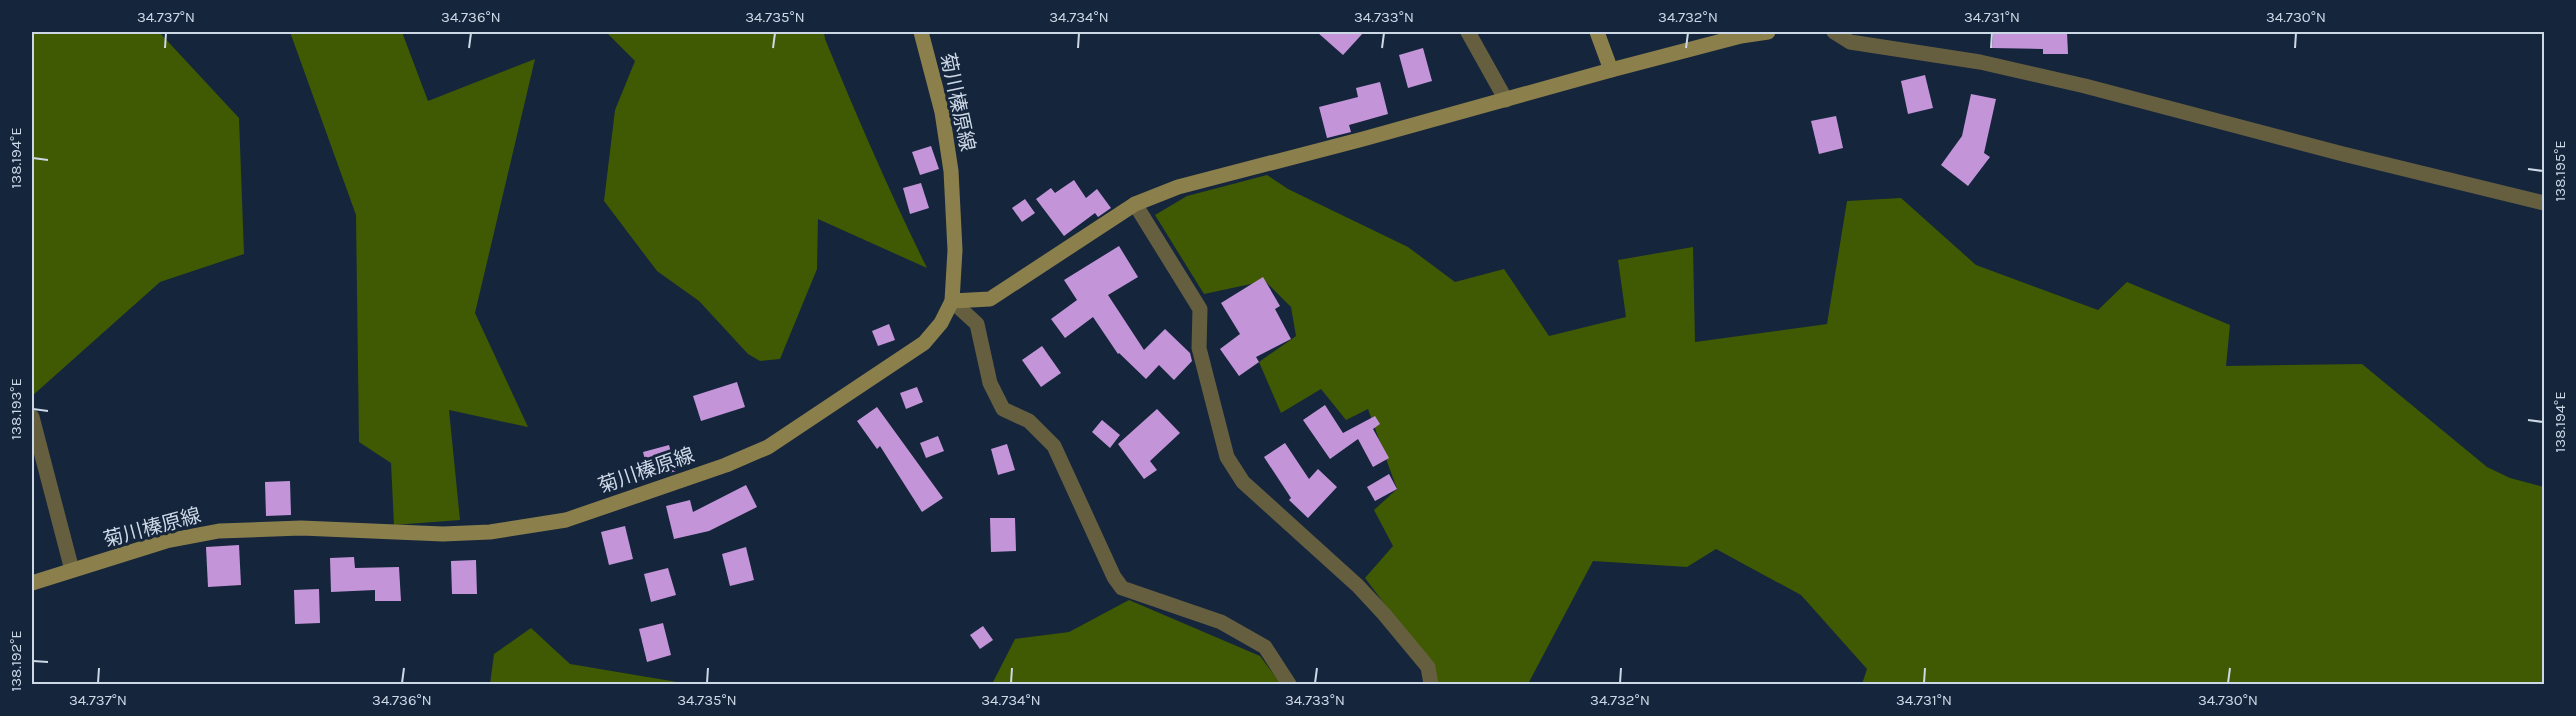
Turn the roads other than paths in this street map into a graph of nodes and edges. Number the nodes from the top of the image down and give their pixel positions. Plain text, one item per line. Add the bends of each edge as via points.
1 (921, 32) edge
2 (1468, 32) edge
3 (1597, 32) edge
4 (1768, 32) edge
5 (1834, 32) edge
6 (1611, 70) junction
7 (1506, 100) junction
8 (2544, 203) edge
9 (1135, 204) junction
10 (952, 301) junction
11 (32, 417) edge
12 (72, 570) junction
13 (32, 583) edge
14 (1289, 684) edge
15 (1431, 684) edge

1 - 10 main road, 菊川榛原線 via 942,112 951,171 955,250
2 - 7 street
3 - 6 main road
4 - 6 main road
5 - 8 street via 1850,42 1980,62
6 - 7 main road
7 - 9 main road via 1178,187
9 - 10 main road via 990,299
9 - 15 street via 1200,309 1199,348 1227,457 1243,482 1358,586 1428,667
10 - 12 main road, 菊川榛原線 via 941,323 924,343 768,447 566,520 466,533 301,528 219,531 166,541
10 - 14 street via 976,324 990,383 1003,409 1029,421 1054,446 1122,588 1204,616 1265,647
11 - 12 street
12 - 13 main road, 菊川榛原線

